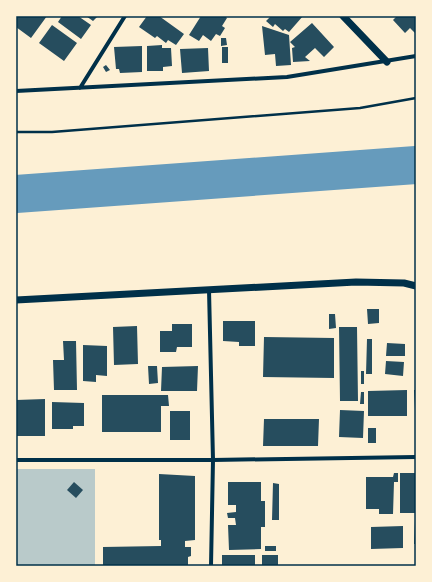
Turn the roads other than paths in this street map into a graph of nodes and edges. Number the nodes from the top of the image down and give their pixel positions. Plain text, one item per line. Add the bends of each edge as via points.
1 (125, 16) edge
2 (343, 16) edge
3 (416, 56) edge
4 (386, 62) junction
5 (80, 88) junction
6 (16, 91) edge
7 (416, 286) edge
8 (209, 290) junction
9 (16, 300) edge
10 (416, 457) edge
11 (16, 460) edge
12 (213, 460) junction
13 (211, 566) edge

1 - 5 street
2 - 4 street
3 - 4 street
4 - 5 street via 287,77
5 - 6 street
7 - 8 street via 404,283 356,282
8 - 9 street
8 - 12 street
10 - 12 street
11 - 12 street
12 - 13 street

